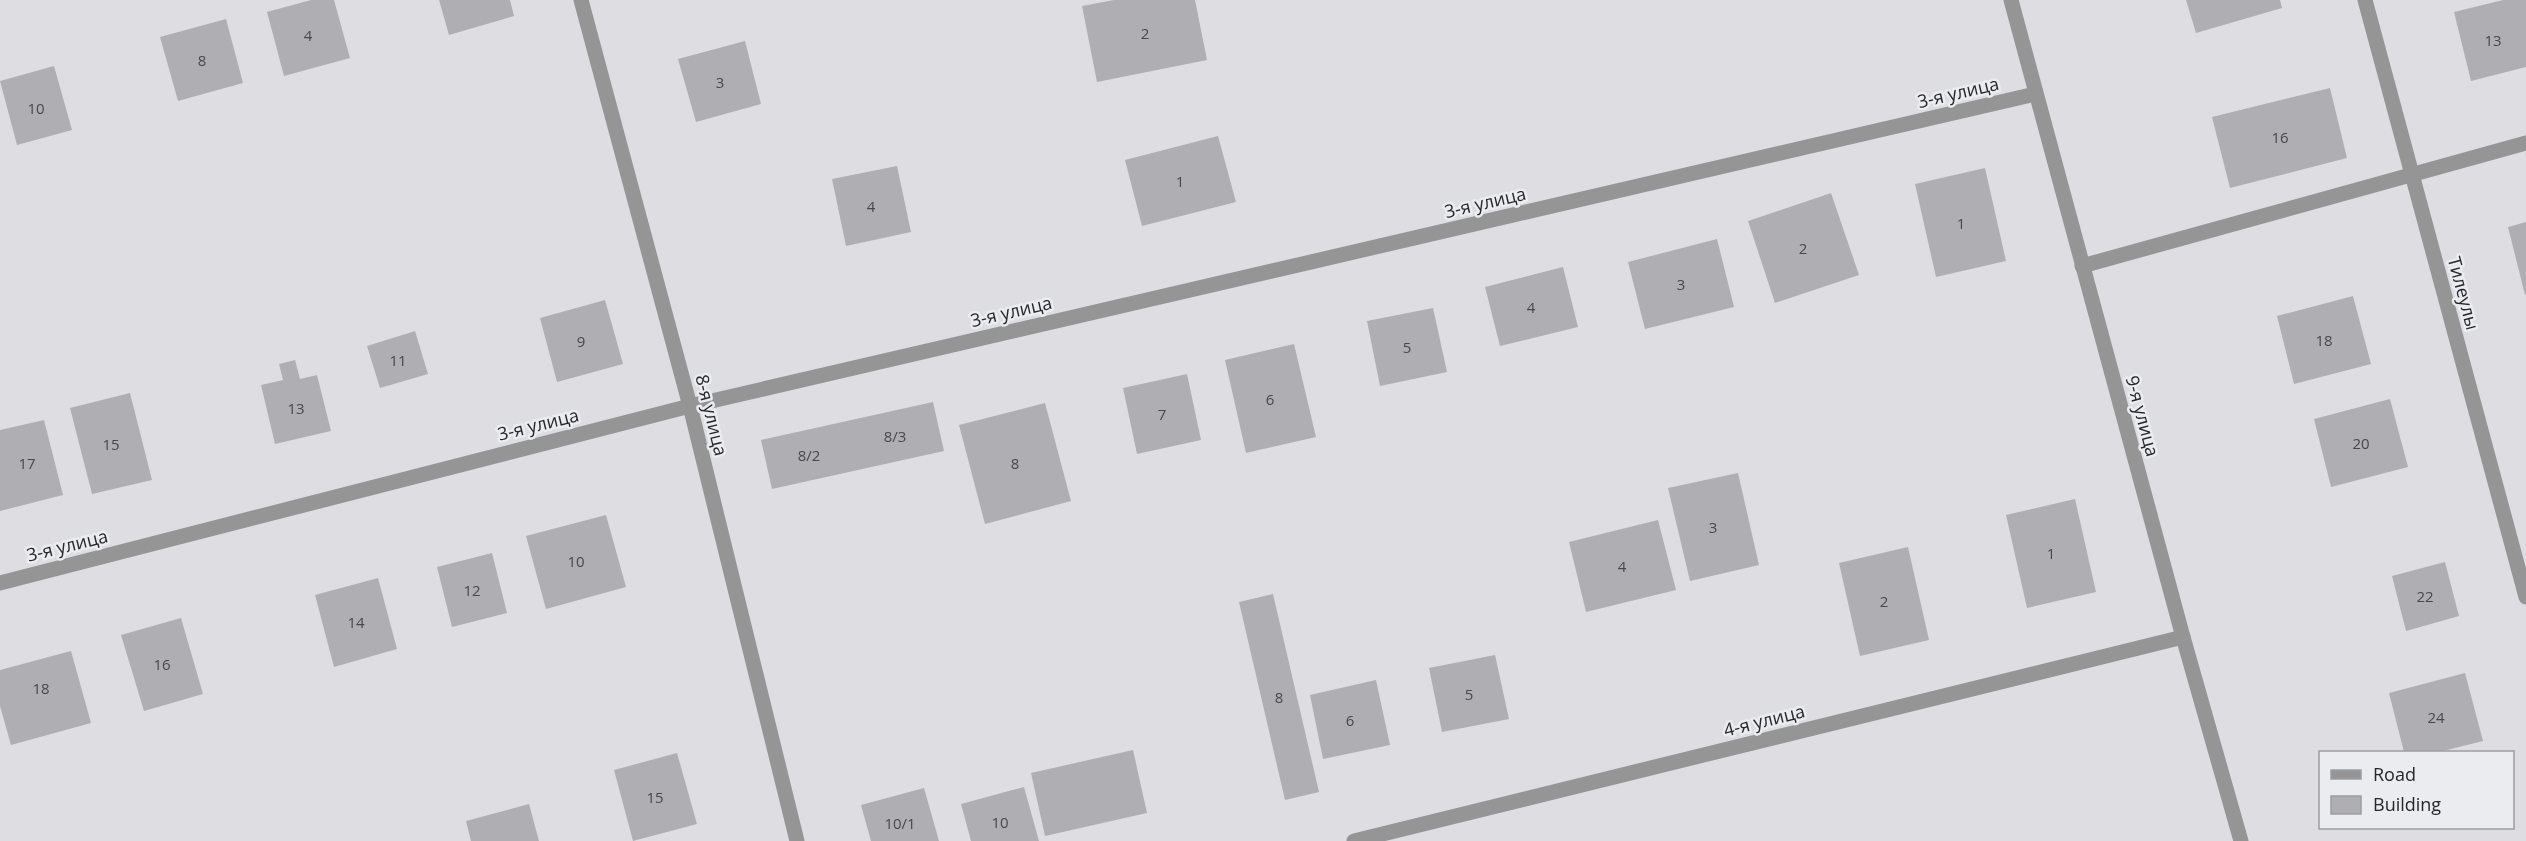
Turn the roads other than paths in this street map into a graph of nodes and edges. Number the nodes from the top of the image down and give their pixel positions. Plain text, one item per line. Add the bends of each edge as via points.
1 (581, 0) edge
2 (2011, 0) edge
3 (2365, 0) edge
4 (2035, 94) junction
5 (2526, 143) edge
6 (2412, 173) junction
7 (2082, 266) junction
8 (690, 406) junction
9 (0, 583) edge
10 (2526, 597) edge
11 (2183, 637) junction
12 (797, 841) edge
13 (1354, 841) edge
14 (2241, 841) edge

1 - 8 street, 8-я улица
2 - 4 street, 9-я улица
3 - 6 street, Тилеулы
4 - 7 street, 9-я улица
4 - 8 street, 3-я улица
5 - 6 street
6 - 7 street
6 - 10 street, Тилеулы
7 - 11 street, 9-я улица
8 - 9 street, 3-я улица
8 - 12 street, 8-я улица
11 - 13 street, 4-я улица
11 - 14 street, 9-я улица

